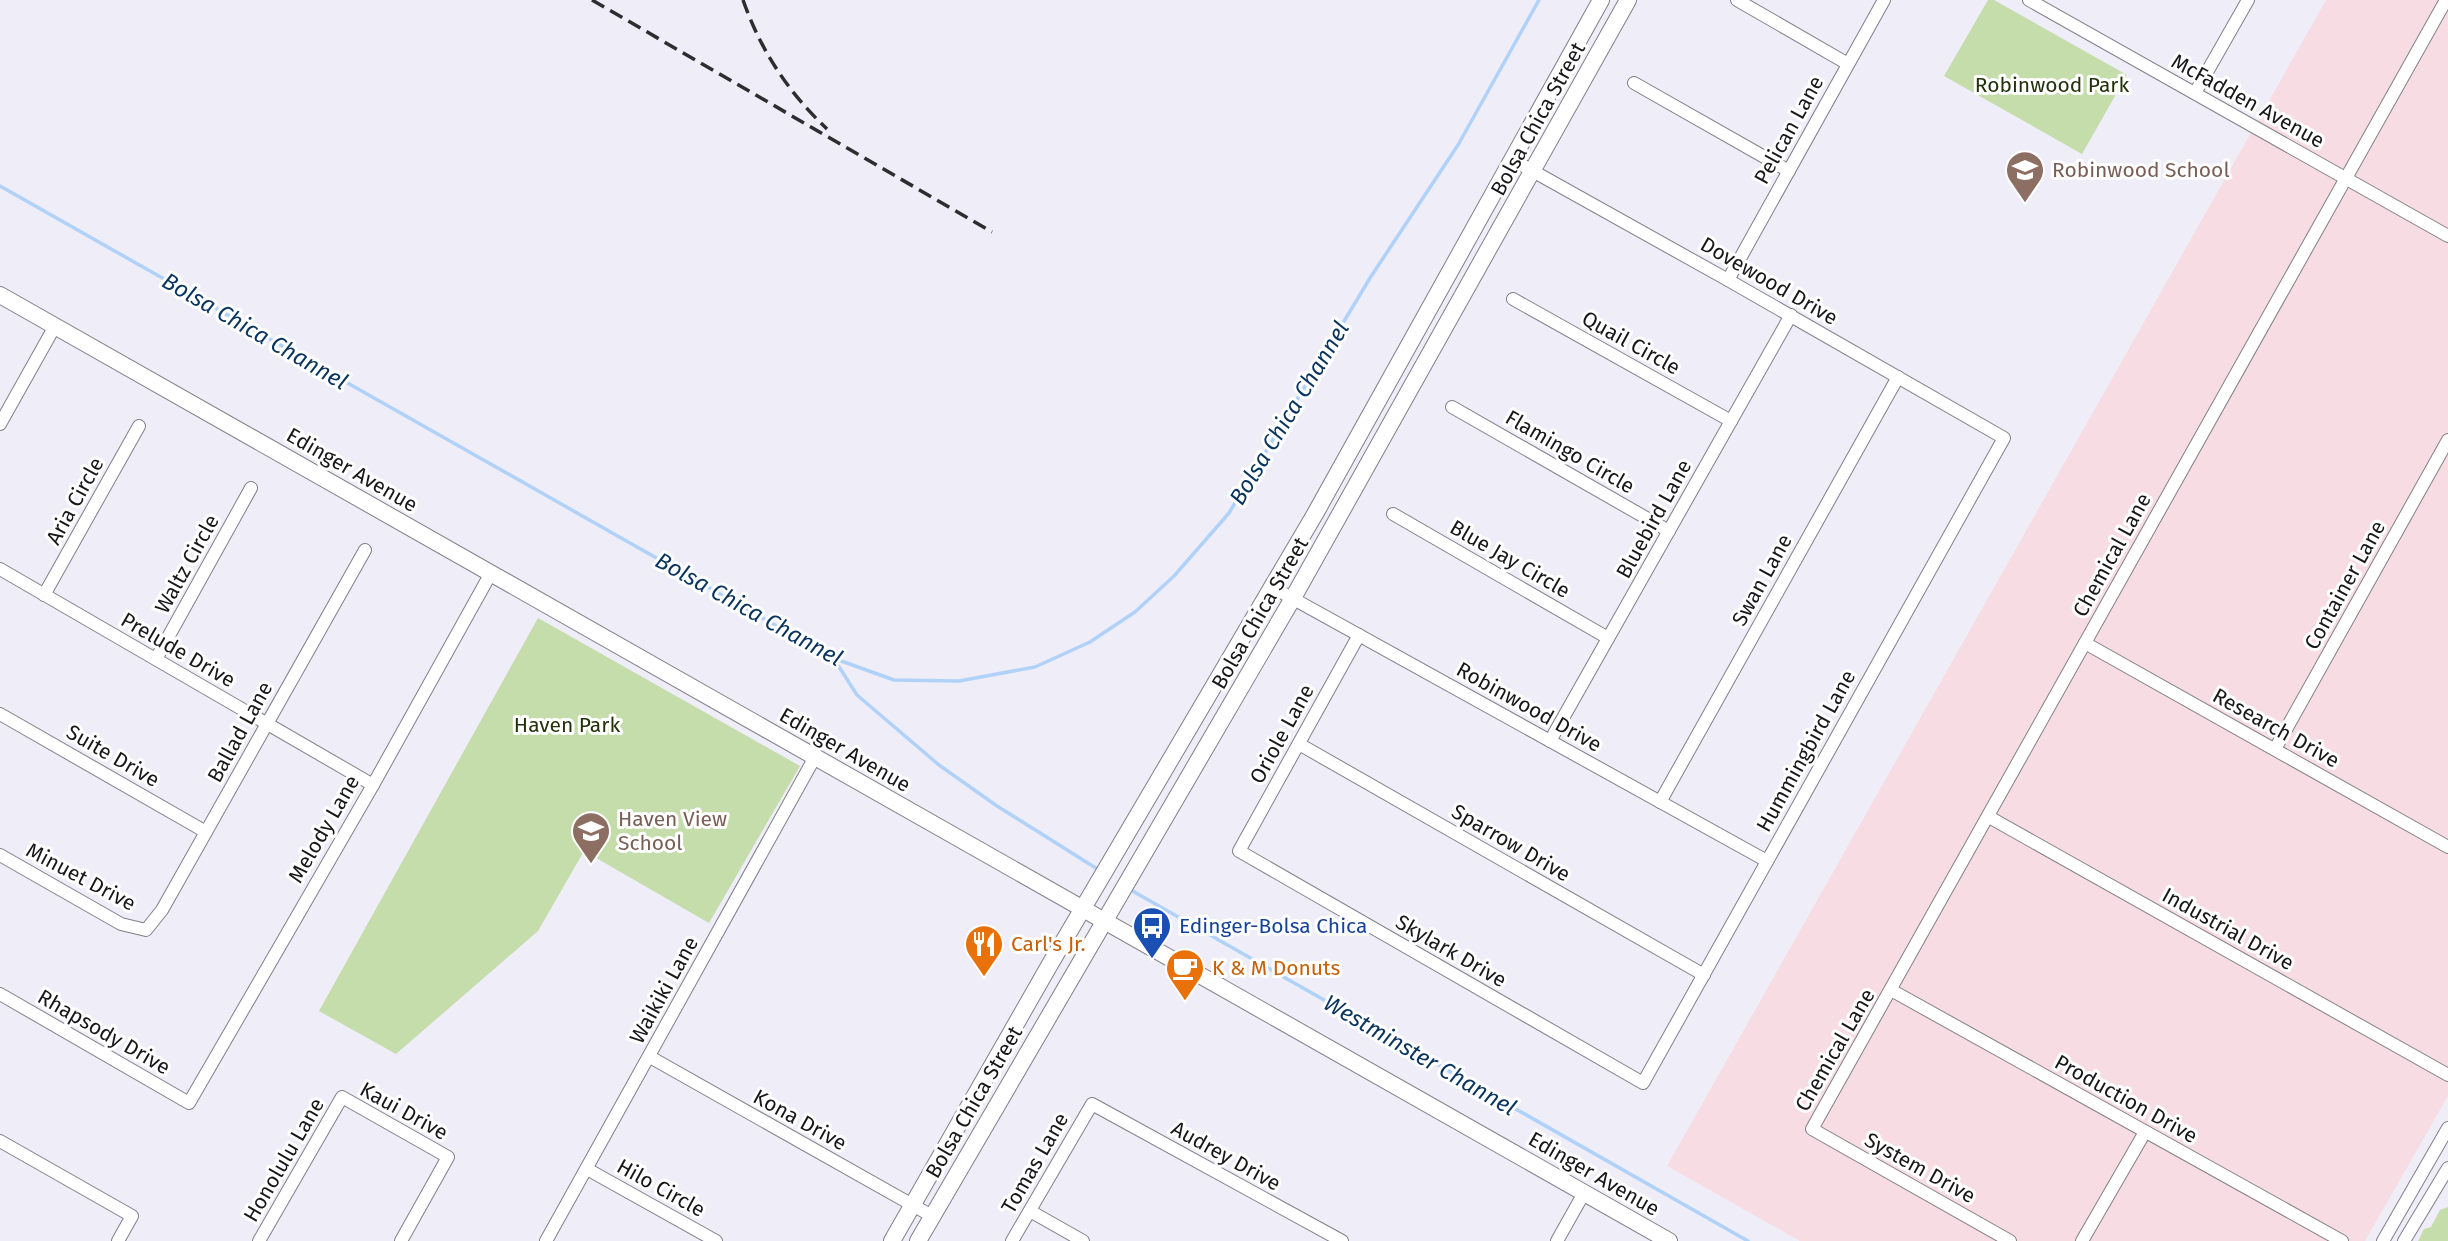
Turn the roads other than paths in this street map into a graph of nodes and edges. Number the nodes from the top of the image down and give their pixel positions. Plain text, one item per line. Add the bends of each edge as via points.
1 (1601, 0) edge
2 (1628, 0) edge
3 (1737, 0) edge
4 (1884, 0) edge
5 (2029, 0) edge
6 (2248, 0) edge
7 (2445, 6) edge
8 (1848, 64) junction
9 (1634, 83) dead end
10 (2195, 93) junction
11 (1513, 160) junction
12 (1533, 170) junction
13 (1789, 171) junction
14 (2345, 178) junction
15 (2448, 236) edge
16 (1728, 280) junction
17 (0, 295) edge
18 (1513, 299) dead end
19 (1791, 316) junction
20 (55, 326) junction
21 (1898, 377) junction
22 (1452, 407) dead end
23 (1731, 421) junction
24 (0, 424) edge
25 (138, 426) dead end
26 (2004, 438) joint
27 (2448, 440) edge
28 (251, 488) dead end
29 (1393, 514) dead end
30 (1669, 531) junction
31 (365, 550) dead end
32 (0, 569) edge
33 (491, 573) junction
34 (1272, 587) junction
35 (44, 595) junction
36 (1293, 598) junction
37 (1359, 635) junction
38 (1608, 638) junction
39 (2085, 643) junction
40 (156, 659) junction
41 (0, 714) edge
42 (267, 724) junction
43 (1550, 741) junction
44 (1298, 744) junction
45 (2276, 749) junction
46 (815, 757) junction
47 (373, 785) junction
48 (1660, 802) junction
49 (1989, 817) junction
50 (206, 832) junction
51 (2448, 847) edge
52 (1239, 852) joint
53 (0, 855) edge
54 (1767, 861) junction
55 (1083, 908) junction
56 (1104, 920) junction
57 (146, 930) joint
58 (1704, 975) junction
59 (1891, 990) junction
60 (0, 994) edge
61 (997, 1055) junction
62 (650, 1057) junction
63 (1018, 1068) junction
64 (2448, 1075) edge
65 (1643, 1083) joint
66 (342, 1097) joint
67 (189, 1103) joint
68 (1092, 1104) joint
69 (2448, 1128) edge
70 (1812, 1129) joint
71 (2145, 1132) junction
72 (0, 1141) edge
73 (2448, 1168) edge
74 (587, 1169) junction
75 (2423, 1172) junction
76 (2444, 1185) edge
77 (1584, 1193) junction
78 (913, 1205) junction
79 (1030, 1211) junction
80 (932, 1216) junction
81 (118, 1241) edge
82 (259, 1241) edge
83 (401, 1241) edge
84 (546, 1241) edge
85 (716, 1241) edge
86 (892, 1241) edge
87 (918, 1241) edge
88 (1012, 1241) edge
89 (1083, 1241) edge
90 (1342, 1241) edge
91 (1557, 1241) edge
92 (1669, 1241) edge
93 (2010, 1241) edge
94 (2082, 1241) edge
95 (2342, 1241) edge
96 (2383, 1241) edge
97 (2404, 1241) edge

1 - 11 main road, Bolsa Chica Street
2 - 12 main road, Bolsa Chica Street
3 - 8 street
4 - 8 street, Pelican Lane
5 - 10 street, McFadden Avenue
6 - 10 street
7 - 14 street, Chemical Lane
8 - 13 street, Pelican Lane
9 - 13 street
10 - 14 street, McFadden Avenue
11 - 12 street, Dovewood Drive
11 - 34 main road, Bolsa Chica Street
12 - 16 street, Dovewood Drive
12 - 36 main road, Bolsa Chica Street
13 - 16 street, Pelican Lane
14 - 15 street, McFadden Avenue
14 - 39 street, Chemical Lane
16 - 19 street, Dovewood Drive
17 - 20 main road, Edinger Avenue
18 - 23 street, Quail Circle
19 - 21 street, Dovewood Drive
19 - 23 street, Bluebird Lane
20 - 24 street
20 - 33 main road, Edinger Avenue
21 - 26 street, Dovewood Drive
21 - 48 street, Swan Lane
22 - 30 street, Flamingo Circle
23 - 30 street, Bluebird Lane
25 - 35 street, Aria Circle
26 - 54 street, Hummingbird Lane
27 - 45 street, Container Lane
28 - 40 street, Waltz Circle
29 - 38 street, Blue Jay Circle
30 - 38 street, Bluebird Lane
31 - 42 street, Ballad Lane
32 - 35 street, Prelude Drive
33 - 46 main road, Edinger Avenue
33 - 47 street, Melody Lane
34 - 36 street, Robinwood Drive
34 - 55 main road, Bolsa Chica Street
35 - 40 street, Prelude Drive
36 - 37 street, Robinwood Drive
36 - 56 main road, Bolsa Chica Street
37 - 43 street, Robinwood Drive
37 - 44 street, Oriole Lane
38 - 43 street, Bluebird Lane
39 - 45 street, Research Drive
39 - 49 street, Chemical Lane
40 - 42 street, Prelude Drive
41 - 50 street, Suite Drive
42 - 47 street, Prelude Drive
42 - 50 street, Ballad Lane
43 - 48 street, Robinwood Drive
44 - 52 street, Oriole Lane
44 - 58 street, Sparrow Drive
45 - 51 street, Research Drive
46 - 55 main road, Edinger Avenue
46 - 62 street, Waikiki Lane
47 - 67 street, Melody Lane
48 - 54 street, Robinwood Drive
49 - 59 street, Chemical Lane
49 - 64 street, Industrial Drive
50 - 57 street, Ballad Lane
52 - 65 street, Skylark Drive
53 - 57 street, Minuet Drive via 121,924
54 - 58 street, Hummingbird Lane
55 - 56 main road, Edinger Avenue
55 - 61 main road, Bolsa Chica Street
56 - 63 main road, Bolsa Chica Street
56 - 77 main road, Edinger Avenue
58 - 65 street, Hummingbird Lane
59 - 70 street, Chemical Lane
59 - 71 street, Production Drive
60 - 67 street, Rhapsody Drive
61 - 63 main road
61 - 78 main road, Bolsa Chica Street
62 - 74 street, Waikiki Lane
62 - 78 street, Kona Drive
63 - 80 main road, Bolsa Chica Street
66 - 82 street, Honolulu Lane
66 - 83 street, Kaui Drive via 448,1157
68 - 79 street, Tomas Lane
68 - 90 street, Audrey Drive
69 - 75 street
70 - 93 street, System Drive
71 - 94 street
71 - 95 street, Production Drive
72 - 81 street via 132,1216
73 - 76 street
74 - 84 street, Waikiki Lane
74 - 85 street, Hilo Circle
75 - 76 street
75 - 96 street
76 - 97 street
77 - 91 street
77 - 92 main road, Edinger Avenue
78 - 80 street, Kona Drive
78 - 86 main road, Bolsa Chica Street
79 - 88 street, Tomas Lane
79 - 89 street
80 - 87 main road, Bolsa Chica Street

